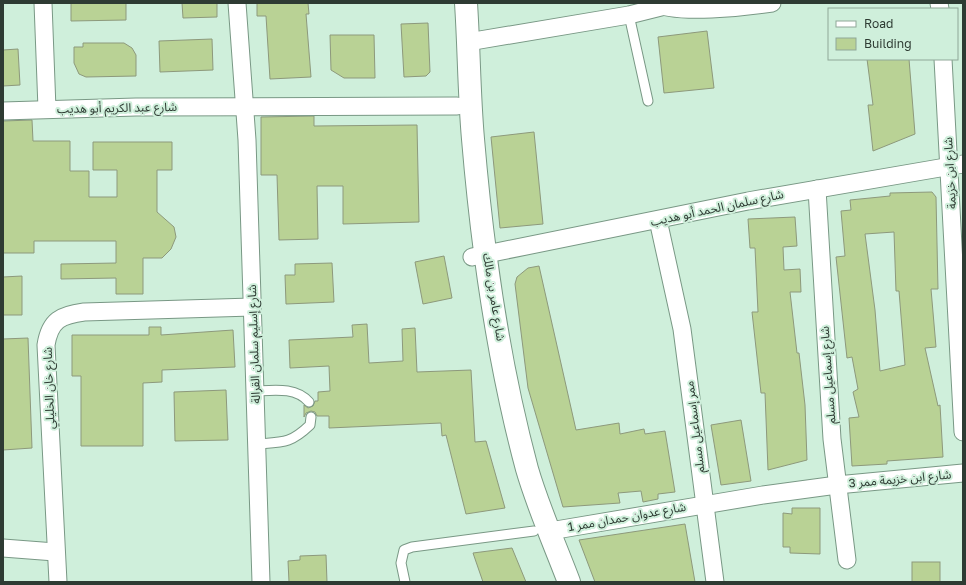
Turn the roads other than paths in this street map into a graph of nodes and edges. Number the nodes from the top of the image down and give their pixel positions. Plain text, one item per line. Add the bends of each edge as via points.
1 (43, 3) edge
2 (236, 3) edge
3 (453, 3) edge
4 (466, 3) edge
5 (772, 3) edge
6 (657, 5) edge
7 (629, 15) junction
8 (468, 42) junction
9 (943, 60) edge
10 (648, 101) dead end
11 (245, 106) junction
12 (457, 106) junction
13 (47, 109) junction
14 (3, 111) edge
15 (956, 165) edge
16 (817, 189) junction
17 (658, 220) junction
18 (479, 256) junction
19 (252, 307) junction
20 (256, 391) junction
21 (310, 402) dead end
22 (311, 417) dead end
23 (963, 432) edge
24 (256, 444) junction
25 (963, 473) edge
26 (837, 485) junction
27 (704, 503) junction
28 (542, 531) junction
29 (3, 548) edge
30 (56, 552) junction
31 (847, 560) dead end
32 (58, 582) edge
33 (261, 582) edge
34 (405, 582) edge
35 (554, 582) edge
36 (569, 582) edge
37 (715, 582) edge

1 - 13 street, شارع عبد الكريم أبو هديب
2 - 11 street
3 - 12 street, شارع عامر بن مالك
4 - 8 street, شارع عامر بن مالك
5 - 6 street via 681,9
6 - 7 street
7 - 8 street
7 - 10 lane
8 - 18 street, شارع عامر بن مالك
9 - 15 street, شارع ابن خزيمة
11 - 12 street, شارع عبد الكريم أبو هديب
11 - 13 street, شارع عبد الكريم أبو هديب
11 - 19 street, شارع إسليم سلمان القرالة
12 - 18 street, شارع عامر بن مالك
13 - 14 street
15 - 16 street, شارع سلمان الحمد أبو هديب
15 - 23 street, شارع ابن خزيمة
16 - 17 street, شارع سلمان الحمد أبو هديب
16 - 26 street, شارع إسماعيل مسلم
17 - 18 street, شارع سلمان الحمد أبو هديب
17 - 27 street, ممر إسماعيل مسلم via 682,329
18 - 28 street, شارع عامر بن مالك via 480,315 503,433 513,469
19 - 20 street, شارع إسليم سلمان القرالة
19 - 30 street, شارع خان الخليلي via 84,312 58,319 52,326 46,345
20 - 21 lane via 290,391 303,395
20 - 24 street, شارع إسليم سلمان القرالة
22 - 24 lane via 310,425 288,442
24 - 33 street, شارع إسليم سلمان القرالة
25 - 26 street, شارع ابن خزيمة ممر 3
26 - 27 street
26 - 31 street, شارع إسماعيل مسلم
27 - 28 street, شارع عدوان حمدان ممر 1
27 - 37 street, ممر إسماعيل مسلم
28 - 34 lane via 408,548 402,554
28 - 35 street, شارع عامر بن مالك
28 - 36 street, شارع عامر بن مالك
29 - 30 street
30 - 32 street, شارع خان الخليلي

